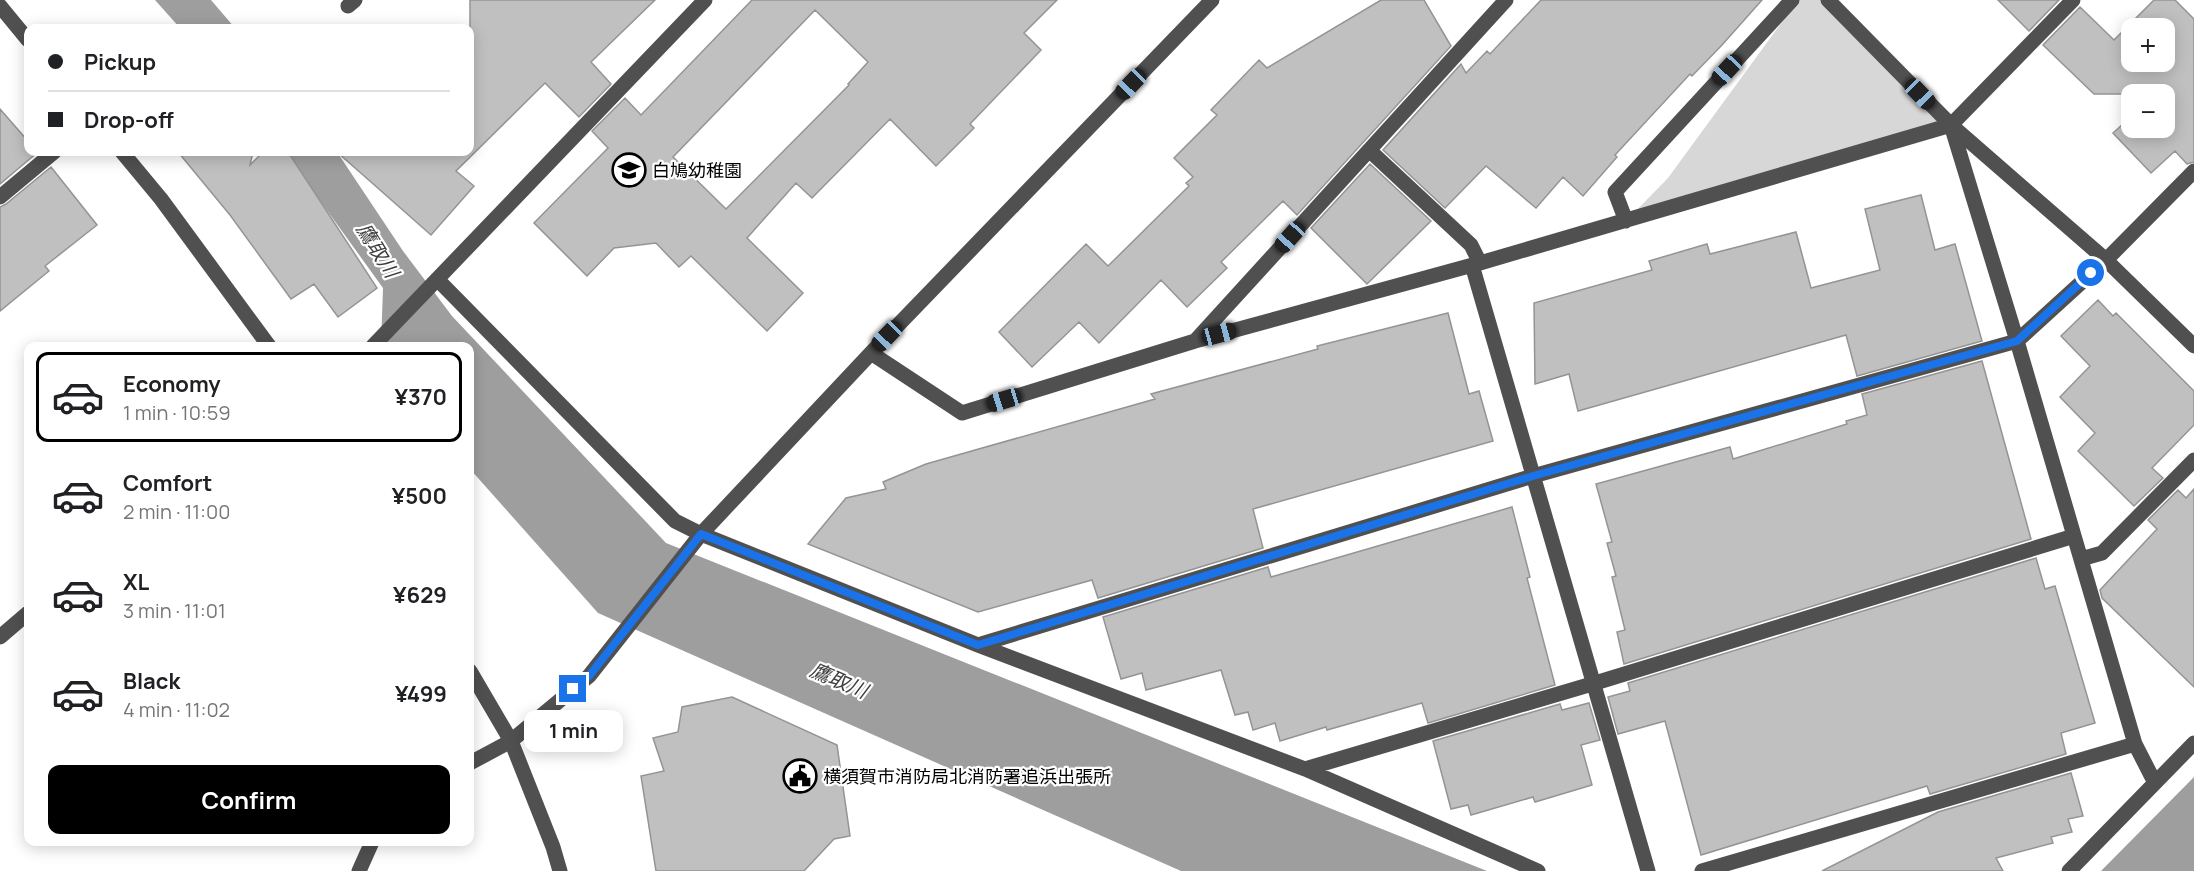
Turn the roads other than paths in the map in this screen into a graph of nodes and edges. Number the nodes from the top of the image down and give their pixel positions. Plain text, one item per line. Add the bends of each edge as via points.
1 (705, 0) edge
2 (1212, 0) edge
3 (1506, 0) edge
4 (1792, 0) edge
5 (1828, 0) edge
6 (2073, 0) edge
7 (0, 6) edge
8 (24, 35) edge
9 (1951, 125) junction
10 (1369, 150) junction
11 (49, 156) edge
12 (125, 156) edge
13 (2194, 171) edge
14 (0, 197) edge
15 (1626, 221) junction
16 (2106, 260) junction
17 (1476, 264) junction
18 (437, 279) junction
19 (1196, 341) junction
20 (2017, 341) junction
21 (267, 342) edge
22 (377, 342) edge
23 (2194, 346) edge
24 (871, 352) junction
25 (2194, 460) edge
26 (1533, 476) junction
27 (2074, 536) junction
28 (696, 539) junction
29 (2081, 559) junction
30 (24, 616) edge
31 (0, 637) edge
32 (978, 645) junction
33 (474, 678) edge
34 (1592, 684) junction
35 (511, 741) junction
36 (2194, 743) edge
37 (2135, 744) junction
38 (474, 761) edge
39 (1305, 769) junction
40 (2155, 783) junction
41 (370, 846) edge
42 (359, 871) edge
43 (560, 871) edge
44 (1538, 871) edge
45 (1648, 871) edge
46 (1702, 871) edge
47 (2069, 871) edge

1 - 18 street
2 - 24 street
3 - 10 street
4 - 15 street via 1615,192
5 - 9 street
6 - 9 street
7 - 8 street
9 - 15 street
9 - 16 street
9 - 20 street
10 - 17 street via 1472,245
10 - 19 street
11 - 14 street
12 - 21 street
13 - 16 street
15 - 17 street
16 - 20 street
16 - 23 street
17 - 19 street
17 - 26 street
18 - 22 street
18 - 28 street
19 - 24 street via 962,413
20 - 26 street
20 - 27 street
24 - 28 street
25 - 29 street via 2102,553
26 - 32 street
26 - 34 street
27 - 29 street
27 - 34 street
28 - 32 street
28 - 35 street via 589,676
29 - 37 street
30 - 31 street
32 - 39 street
33 - 35 street
34 - 39 street
34 - 45 street
35 - 38 street
35 - 43 street
36 - 40 street
37 - 40 street
37 - 46 street
39 - 44 street
40 - 47 street
41 - 42 street

